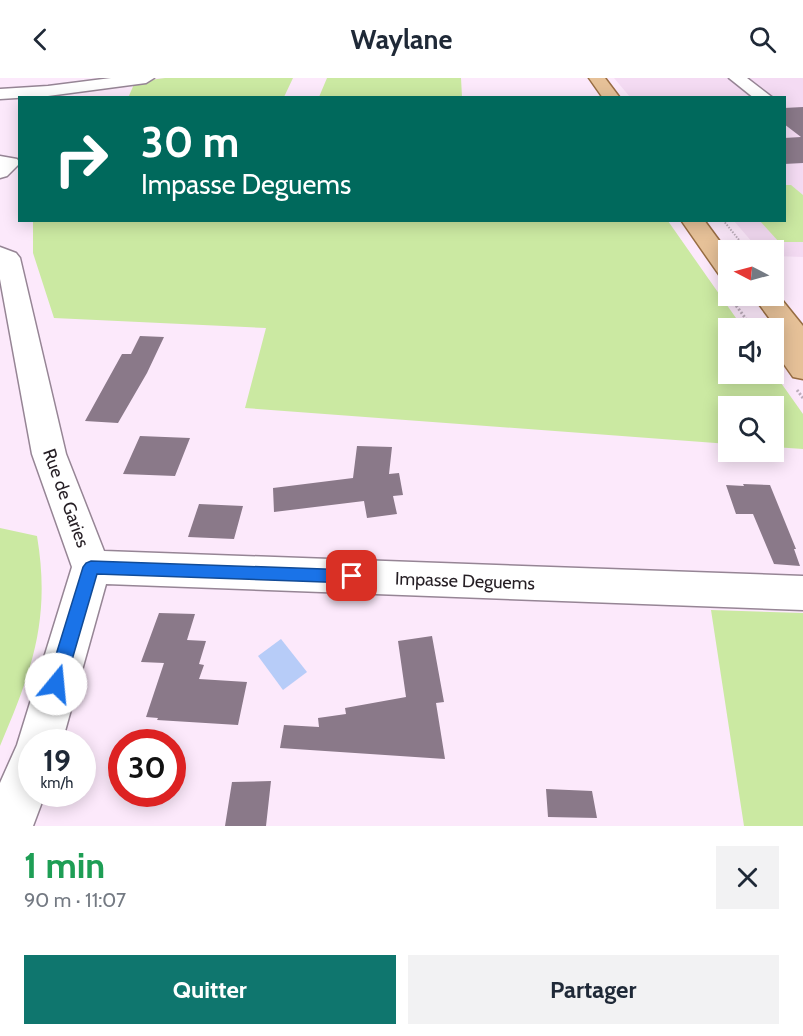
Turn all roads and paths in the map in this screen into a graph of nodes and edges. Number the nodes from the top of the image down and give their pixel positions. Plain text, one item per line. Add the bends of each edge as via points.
1 (146, 78) edge
2 (586, 78) edge
3 (597, 78) edge
4 (737, 78) edge
5 (0, 94) edge
6 (600, 96) edge
7 (610, 96) edge
8 (762, 96) edge
9 (693, 222) edge
10 (710, 222) edge
11 (725, 222) edge
12 (723, 240) edge
13 (739, 240) edge
14 (0, 254) edge
15 (718, 256) edge
16 (755, 306) edge
17 (774, 306) edge
18 (764, 318) edge
19 (803, 344) edge
20 (784, 345) edge
21 (803, 370) edge
22 (91, 567) junction
23 (803, 592) edge
24 (43, 729) edge
25 (18, 799) edge
26 (8, 826) edge

1 - 5 street
2 - 6 main road
3 - 7 main road
4 - 8 street
9 - 15 main road
10 - 12 main road
11 - 13 path
14 - 22 street, Rue de Garies via 8,258 49,454
16 - 18 main road
17 - 19 main road
20 - 21 main road
22 - 23 street, Impasse Deguems
22 - 24 street, Rue de Garies
25 - 26 street

